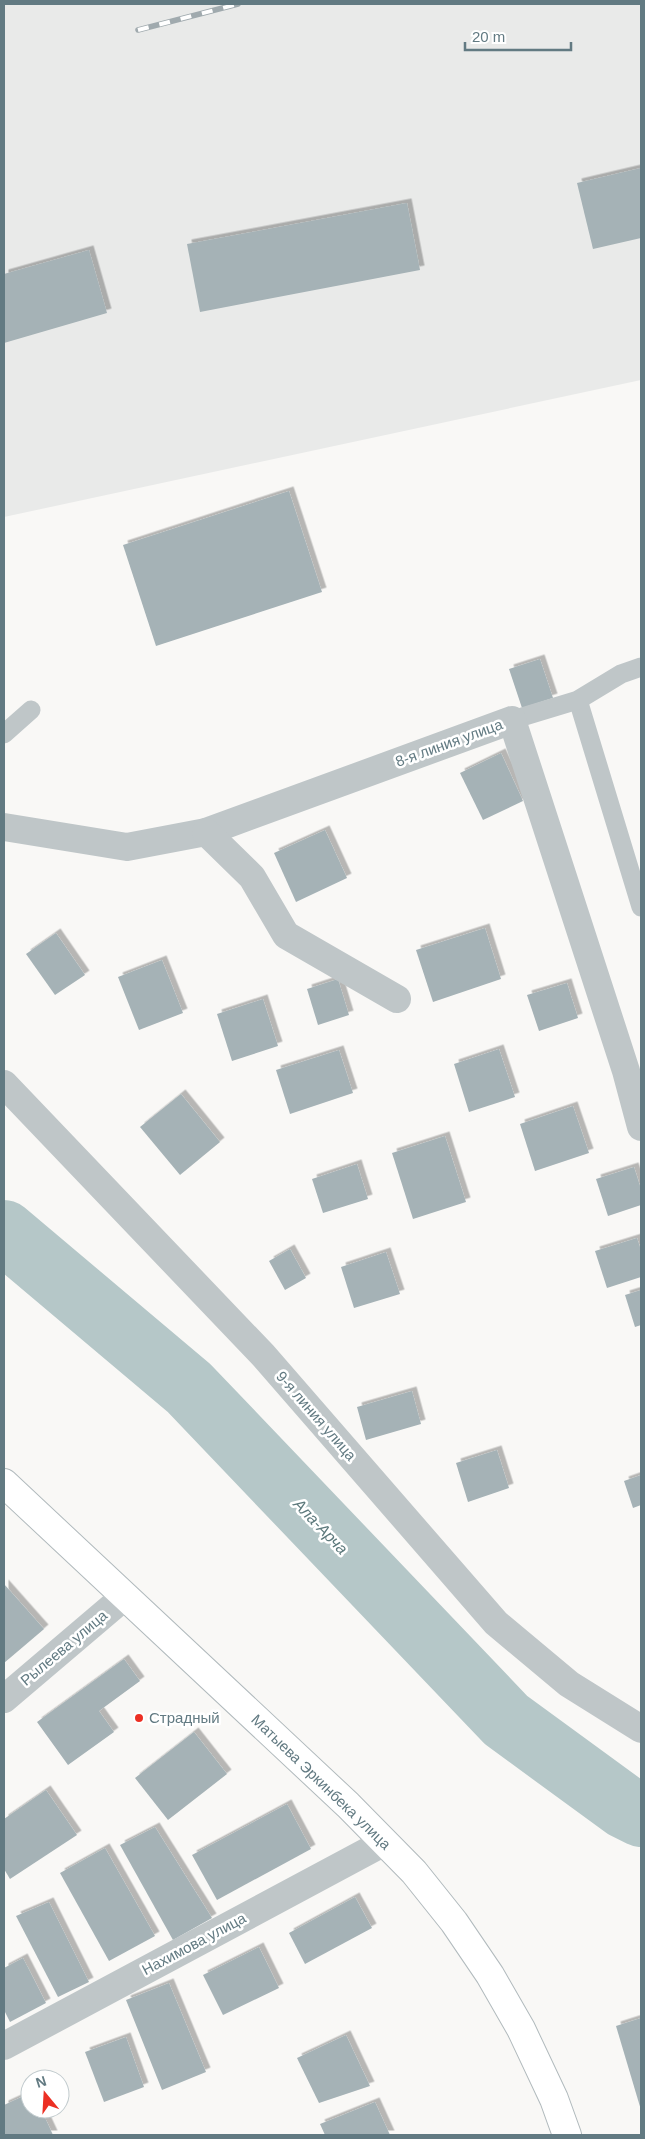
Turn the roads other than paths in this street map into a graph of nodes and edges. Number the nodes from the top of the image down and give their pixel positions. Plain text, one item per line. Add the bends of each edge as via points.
1 (641, 667) edge
2 (578, 700) junction
3 (31, 710) dead end
4 (512, 720) junction
5 (4, 734) edge
6 (4, 827) edge
7 (206, 832) junction
8 (641, 907) edge
9 (397, 999) dead end
10 (4, 1084) edge
11 (641, 1127) edge
12 (4, 1483) edge
13 (124, 1597) junction
14 (4, 1700) edge
15 (641, 1729) edge
16 (383, 1842) junction
17 (4, 2046) edge
18 (567, 2135) edge

1 - 2 lane via 621,674
2 - 4 lane
2 - 8 lane
3 - 5 lane
4 - 7 street, 8-я линия улица
4 - 11 street, 8-я линия улица via 626,1071
6 - 7 street, 8-я линия улица via 128,847
7 - 9 street via 252,877 286,935
10 - 15 street, 9-я линия улица via 263,1355 496,1623 569,1684
12 - 13 main road, Матыева Эркинбека улица
13 - 14 street, Рылеева улица
13 - 16 main road, Матыева Эркинбека улица via 348,1805
16 - 17 street, Нахимова улица
16 - 18 main road, Матыева Эркинбека улица via 431,1893 490,1975 522,2029

